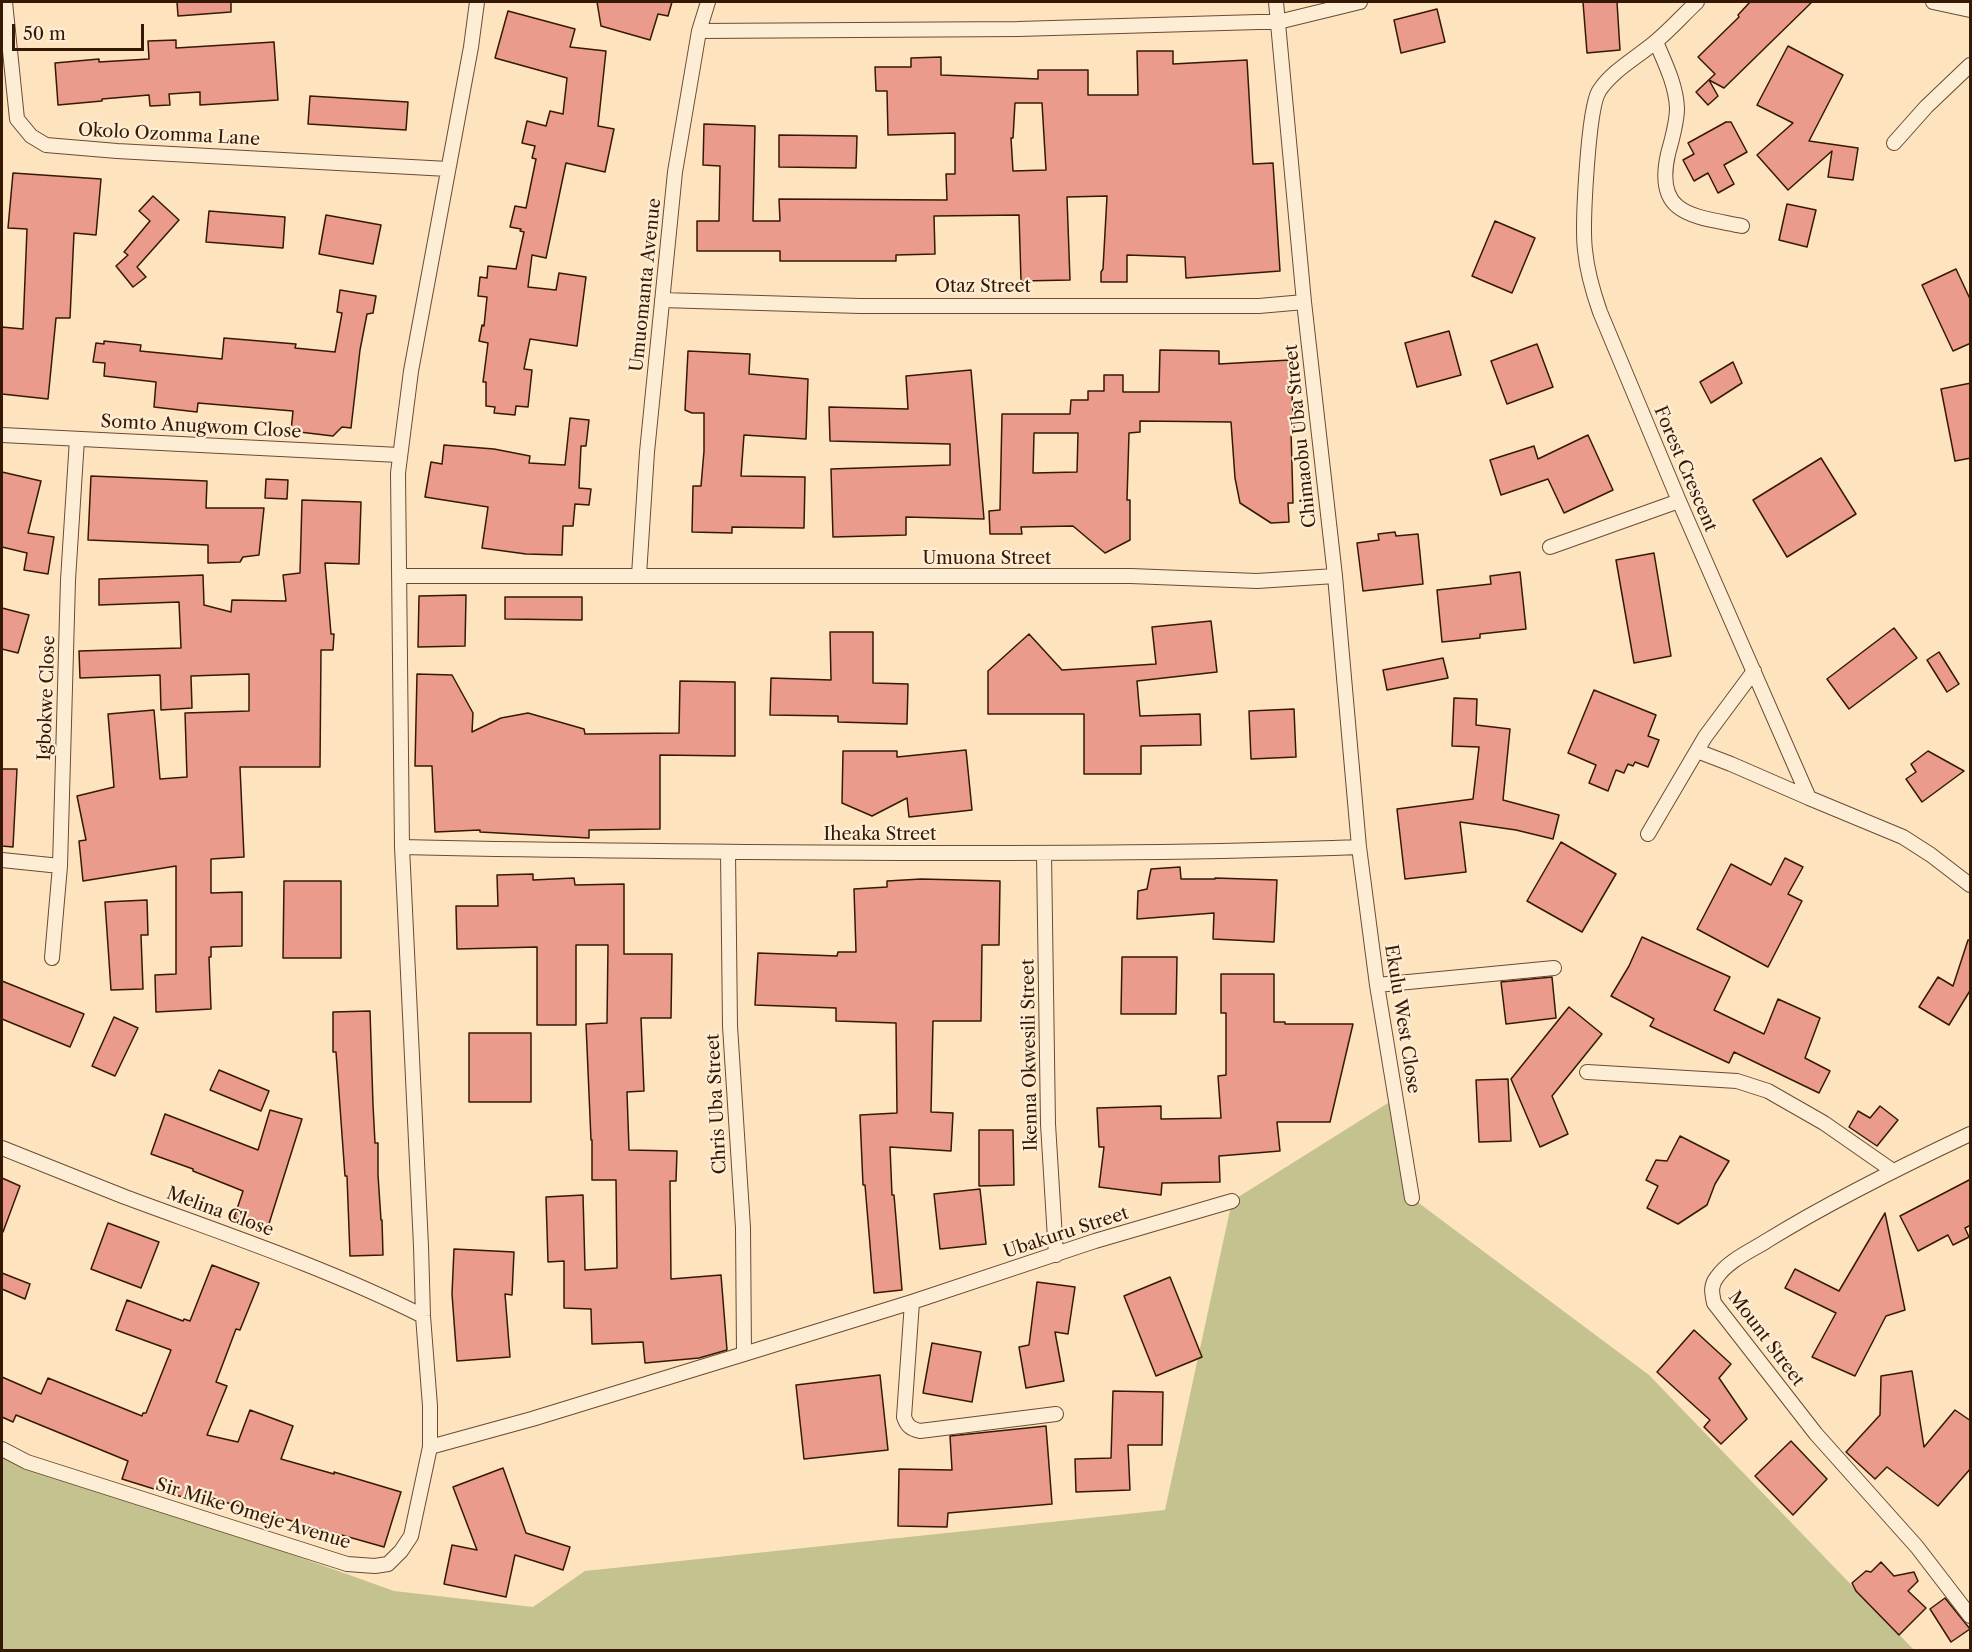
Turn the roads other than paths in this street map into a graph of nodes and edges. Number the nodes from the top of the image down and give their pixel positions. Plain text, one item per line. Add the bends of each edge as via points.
1 (5, 2) edge
2 (477, 2) edge
3 (708, 2) edge
4 (1276, 2) edge
5 (1360, 2) edge
6 (1696, 2) edge
7 (1933, 2) edge
8 (1971, 10) edge
9 (1278, 22) junction
10 (699, 31) junction
11 (1656, 42) junction
12 (1971, 65) edge
13 (1893, 143) dead end
14 (448, 169) junction
15 (1742, 226) dead end
16 (662, 300) junction
17 (1304, 302) junction
18 (2, 435) edge
19 (77, 439) junction
20 (399, 455) junction
21 (1678, 501) junction
22 (1550, 548) dead end
23 (639, 575) junction
24 (399, 576) junction
25 (1335, 576) junction
26 (1754, 671) junction
27 (1697, 751) junction
28 (1809, 798) junction
29 (1648, 834) dead end
30 (402, 847) junction
31 (1359, 847) junction
32 (728, 852) junction
33 (1044, 854) junction
34 (2, 860) edge
35 (60, 866) junction
36 (1971, 885) edge
37 (52, 958) dead end
38 (1554, 968) dead end
39 (1377, 985) junction
40 (1587, 1072) dead end
41 (1971, 1134) edge
42 (2, 1148) edge
43 (1893, 1171) junction
44 (1412, 1197) dead end
45 (1232, 1201) dead end
46 (1056, 1255) junction
47 (912, 1302) junction
48 (423, 1316) junction
49 (744, 1354) junction
50 (1056, 1414) dead end
51 (430, 1446) junction
52 (2, 1449) edge
53 (1971, 1616) edge

1 - 14 street, Okolo Ozomma Lane via 17,119 31,136 46,145
2 - 14 street, Sir Mike Omeje Avenue
3 - 10 street, Umuomanta Avenue
4 - 9 street, Chimaobu Uba Street
5 - 9 street
6 - 11 street, Forest Crescent
7 - 8 street
9 - 10 street
9 - 17 street, Chimaobu Uba Street
10 - 16 street, Umuomanta Avenue via 675,172
11 - 15 street via 1675,93 1677,110 1665,181 1670,197 1680,210
11 - 21 street, Forest Crescent via 1631,60 1597,94 1584,232 1590,283 1600,312
12 - 13 street
14 - 20 street, Sir Mike Omeje Avenue
16 - 17 street, Otaz Street via 860,306 1258,306
16 - 23 street, Umuomanta Avenue
17 - 25 street, Chimaobu Uba Street
18 - 19 street, Somto Anugwom Close
19 - 20 street, Somto Anugwom Close
19 - 35 street, Igbokwe Close via 68,580
20 - 24 street, Sir Mike Omeje Avenue
21 - 22 street
21 - 26 street, Forest Crescent
23 - 24 street, Umuona Street
23 - 25 street, Umuona Street via 1131,576 1257,581
24 - 30 street, Sir Mike Omeje Avenue
25 - 31 street, Chimaobu Uba Street
26 - 27 street
26 - 28 street, Forest Crescent
27 - 28 street
27 - 29 street
28 - 36 street via 1903,837
30 - 32 street, Iheaka Street
30 - 48 street, Sir Mike Omeje Avenue
31 - 33 street, Iheaka Street
31 - 39 street, Ekulu West Close
32 - 33 street, Iheaka Street
32 - 49 street, Chris Uba Street via 729,1014 743,1228
33 - 46 street, Ikenna Okwesili Street via 1048,1124
34 - 35 street
35 - 37 street, Igbokwe Close
38 - 39 street
39 - 44 street, Ekulu West Close
40 - 43 street via 1737,1081 1768,1091
41 - 43 street, Mount Street
42 - 48 street, Melina Close via 295,1259
43 - 53 street, Mount Street via 1794,1224 1730,1264 1711,1287 1714,1303 1816,1434 1917,1547
45 - 46 street, Ubakuru Street
46 - 47 street, Ubakuru Street
47 - 49 street, Ubakuru Street
47 - 50 street via 904,1417 912,1429
48 - 51 street, Sir Mike Omeje Avenue
49 - 51 street, Ubakuru Street
51 - 52 street, Sir Mike Omeje Avenue via 411,1536 388,1564 375,1566 348,1564 27,1462

